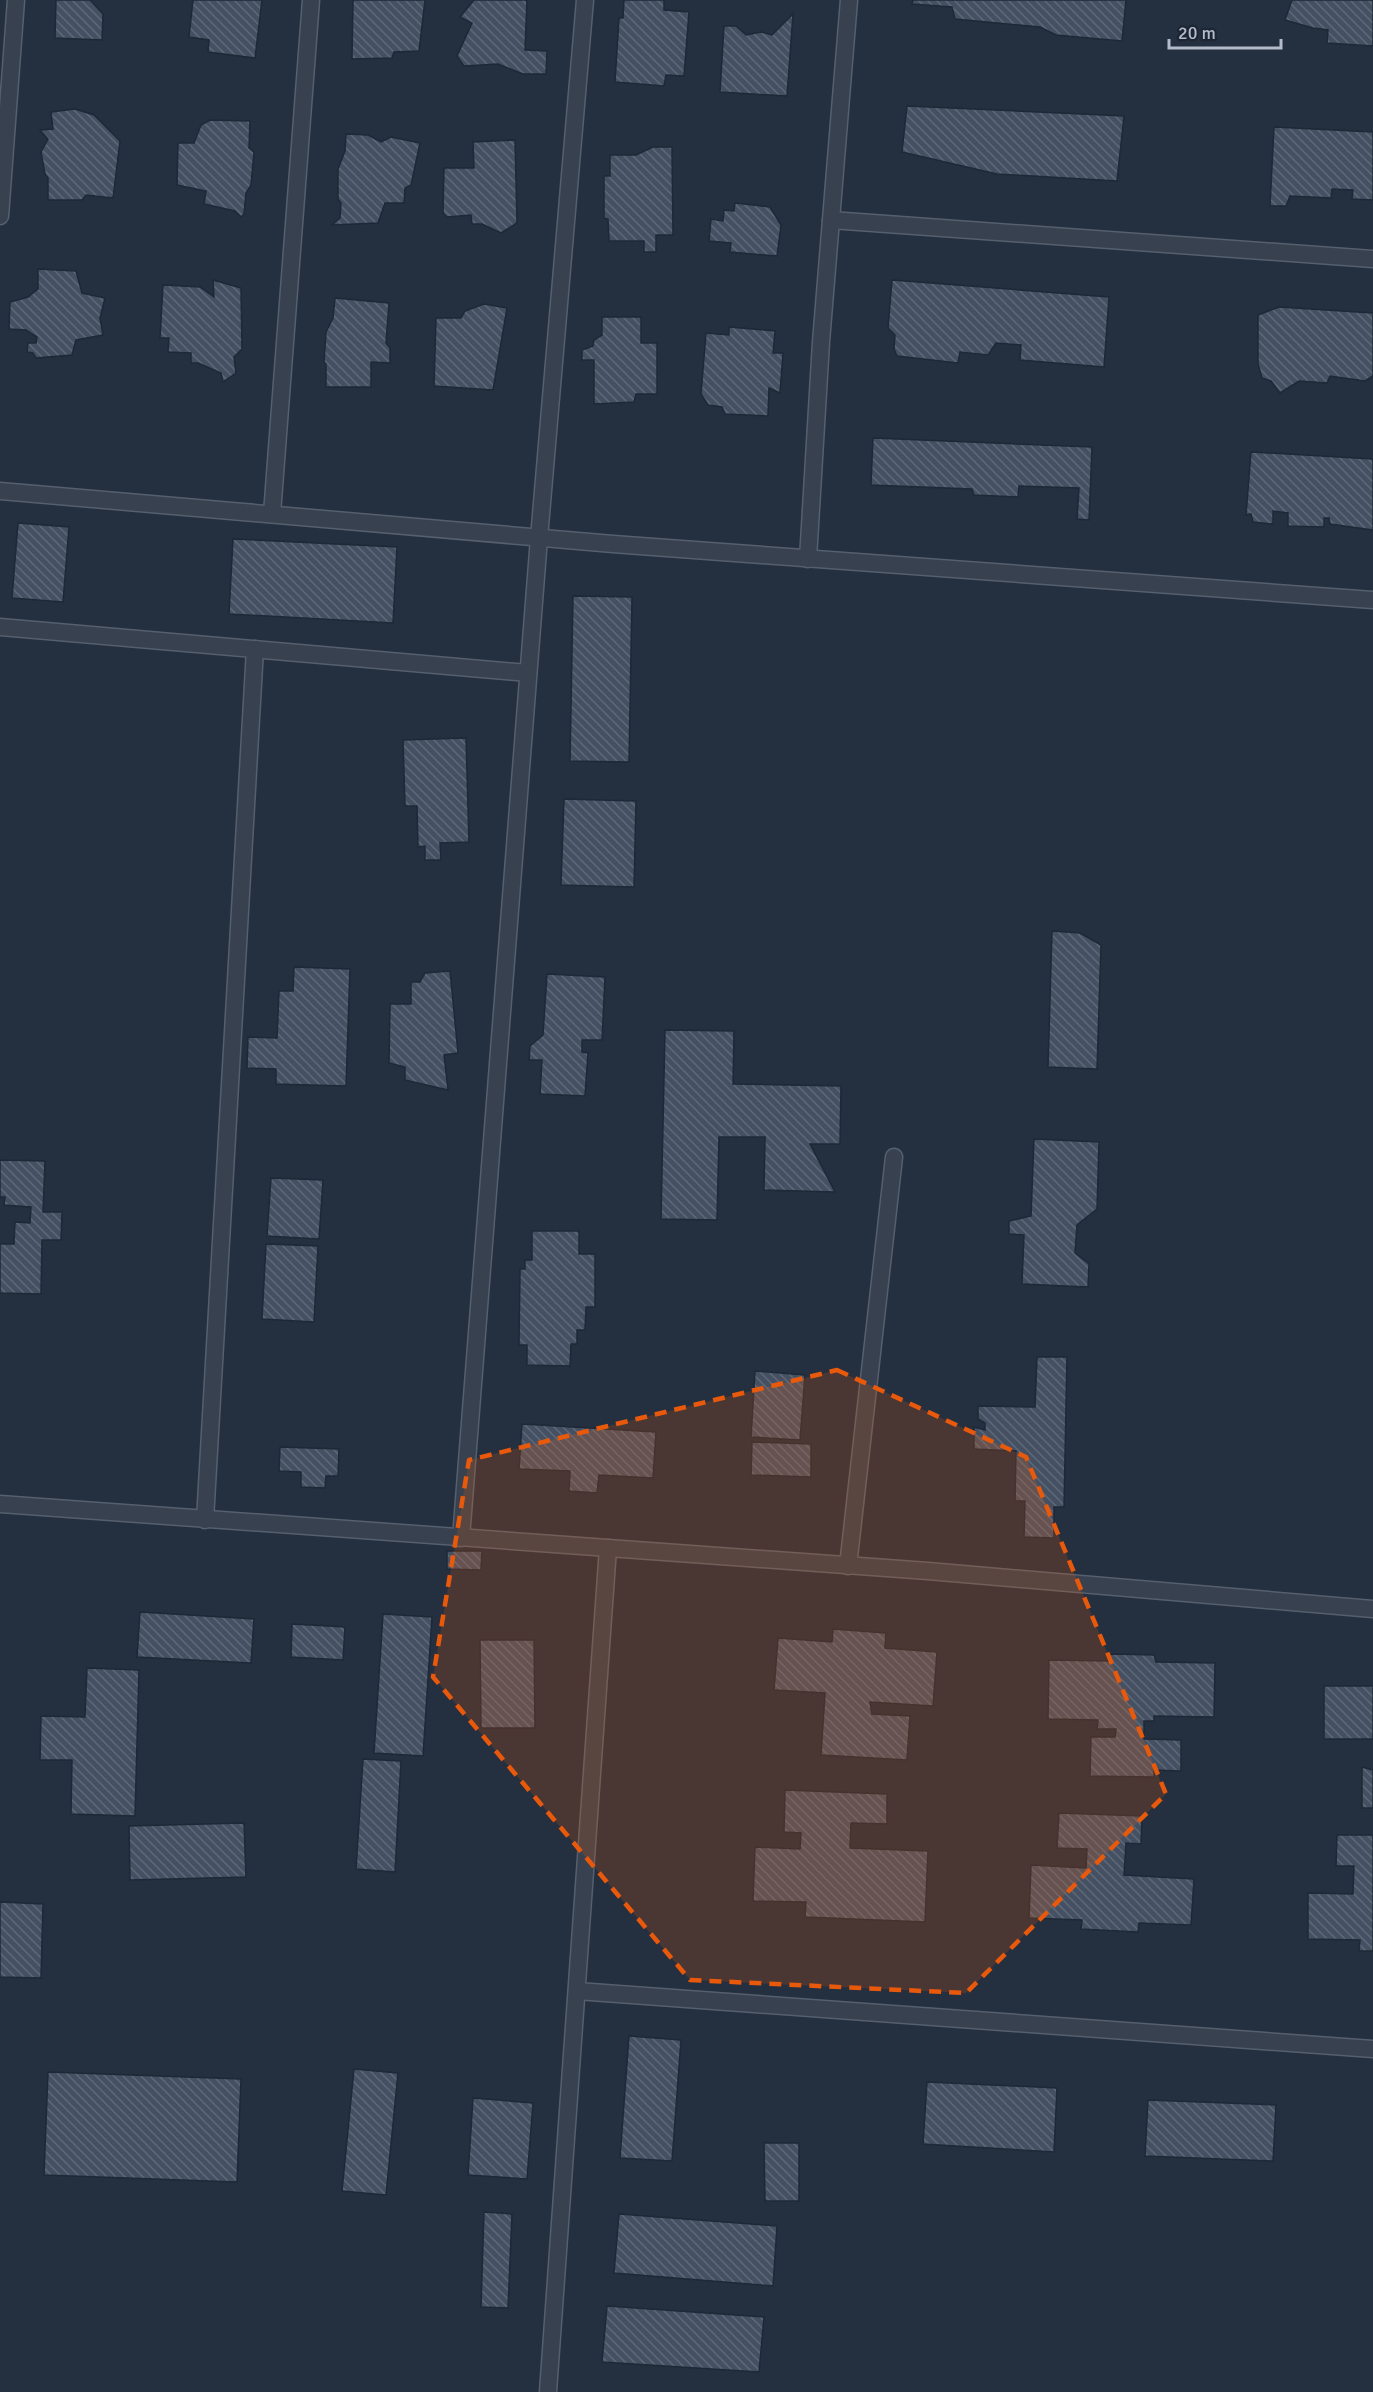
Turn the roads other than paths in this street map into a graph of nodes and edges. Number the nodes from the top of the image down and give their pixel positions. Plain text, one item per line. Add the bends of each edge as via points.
1 (16, 0) edge
2 (311, 0) edge
3 (585, 0) edge
4 (849, 0) edge
5 (0, 216) edge
6 (831, 220) junction
7 (1373, 259) edge
8 (0, 491) edge
9 (272, 514) junction
10 (539, 538) junction
11 (808, 559) junction
12 (1373, 600) edge
13 (0, 627) edge
14 (255, 649) junction
15 (528, 673) junction
16 (894, 1157) dead end
17 (0, 1504) edge
18 (205, 1520) junction
19 (462, 1538) junction
20 (608, 1548) junction
21 (848, 1566) junction
22 (1373, 1610) edge
23 (577, 1991) junction
24 (1373, 2049) edge
25 (548, 2392) edge

1 - 5 lane
2 - 9 lane
3 - 10 lane
4 - 6 lane
6 - 7 lane
6 - 11 lane
8 - 9 lane
9 - 10 lane
10 - 11 lane
10 - 15 lane
11 - 12 lane
13 - 14 lane
14 - 15 lane
14 - 18 lane
15 - 19 lane
16 - 21 lane
17 - 18 lane
18 - 19 lane
19 - 20 lane
20 - 21 lane
20 - 23 lane
21 - 22 lane
23 - 24 lane
23 - 25 lane

